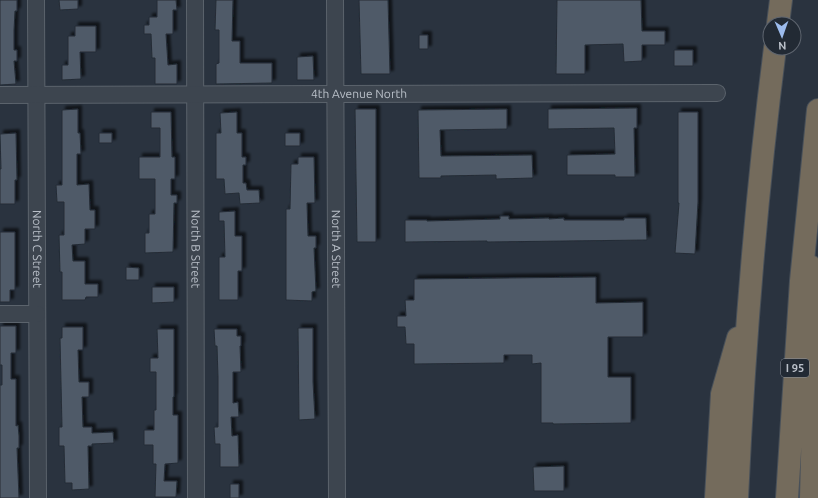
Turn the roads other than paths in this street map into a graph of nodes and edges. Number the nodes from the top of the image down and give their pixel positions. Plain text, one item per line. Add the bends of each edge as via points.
1 (36, 0) edge
2 (195, 0) edge
3 (335, 0) edge
4 (781, 0) edge
5 (779, 16) edge
6 (774, 56) edge
7 (717, 93) dead end
8 (335, 94) junction
9 (0, 95) edge
10 (36, 95) junction
11 (195, 95) junction
12 (818, 110) edge
13 (806, 239) junction
14 (750, 297) junction
15 (0, 314) edge
16 (37, 314) junction
17 (38, 498) edge
18 (196, 498) edge
19 (337, 498) edge
20 (716, 498) edge
21 (737, 498) edge
22 (787, 498) edge
23 (811, 498) edge

1 - 10 street, North C Street
2 - 11 street, North B Street
3 - 8 street, North A Street
4 - 5 highway
6 - 14 highway via 760,176
7 - 8 street, 4th Avenue North
8 - 11 street, 4th Avenue North
8 - 19 street, North A Street
9 - 10 street, 4th Avenue North
10 - 11 street, 4th Avenue North
10 - 16 street, North C Street
11 - 18 street, North B Street
12 - 13 highway, I 95
13 - 22 highway, I 95
13 - 23 highway via 816,302
14 - 20 highway via 722,394
14 - 21 highway
15 - 16 street
16 - 17 street, North C Street

